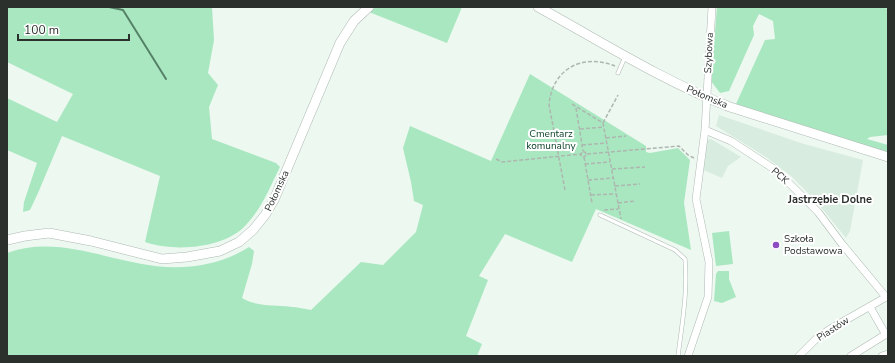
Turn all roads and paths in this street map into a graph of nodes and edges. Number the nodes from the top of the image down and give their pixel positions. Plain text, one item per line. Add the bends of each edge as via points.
1 (369, 7) edge
2 (538, 7) edge
3 (712, 7) edge
4 (625, 57) junction
5 (620, 68) junction
6 (618, 73) dead end
7 (618, 95) dead end
8 (707, 98) junction
9 (572, 104) dead end
10 (576, 107) junction
11 (603, 123) junction
12 (604, 127) junction
13 (580, 129) junction
14 (705, 130) junction
15 (626, 136) dead end
16 (606, 138) junction
17 (607, 143) junction
18 (582, 145) junction
19 (584, 151) junction
20 (609, 152) junction
21 (581, 154) junction
22 (587, 154) junction
23 (558, 156) junction
24 (584, 157) junction
25 (888, 157) edge
26 (496, 159) dead end
27 (697, 159) dead end
28 (610, 162) junction
29 (585, 164) junction
30 (644, 167) dead end
31 (612, 169) junction
32 (613, 178) junction
33 (588, 180) junction
34 (640, 184) dead end
35 (615, 186) junction
36 (566, 190) dead end
37 (616, 194) junction
38 (591, 195) junction
39 (635, 201) dead end
40 (592, 203) dead end
41 (618, 203) junction
42 (619, 209) junction
43 (604, 210) dead end
44 (600, 215) dead end
45 (621, 219) dead end
46 (7, 240) edge
47 (887, 296) edge
48 (870, 307) junction
49 (887, 334) edge
50 (888, 354) edge
51 (802, 355) edge
52 (678, 356) edge
53 (688, 356) edge
54 (851, 356) edge
55 (882, 356) edge

1 - 46 street, Połomska via 354,21 340,43 274,200 253,230 239,242 220,251 162,259 49,233
2 - 4 street, Połomska
3 - 8 street, Szybowa
4 - 5 lane
4 - 8 street, Połomska
5 - 6 lane
5 - 23 path via 610,64 582,62 563,72 556,80 549,105
7 - 11 path
8 - 14 street, Szybowa
8 - 25 street, Połomska
9 - 10 path
10 - 11 path
10 - 13 path
11 - 12 path
12 - 13 path
12 - 16 path
13 - 18 path
14 - 47 street, PCK via 731,141 777,172 818,212
14 - 53 street, Szybowa via 696,200 709,262 708,297
15 - 16 path
16 - 17 path
17 - 18 path
17 - 20 path
18 - 19 path
19 - 21 path
19 - 22 path
20 - 22 path
20 - 27 path via 679,146 688,156
20 - 28 path
21 - 23 path
21 - 24 path
22 - 24 path
23 - 26 path via 502,162
23 - 36 path
24 - 29 path
28 - 29 path
28 - 31 path
29 - 33 path
30 - 31 path
31 - 32 path
32 - 33 path
32 - 35 path
33 - 38 path
34 - 35 path
35 - 37 path
37 - 38 path
37 - 41 path
38 - 40 path
39 - 41 path
41 - 42 path
42 - 43 path
42 - 45 path
44 - 52 lane via 675,250 685,258 686,296
47 - 48 street, Piastów
48 - 49 street
48 - 51 street, Piastów via 830,329 816,339
49 - 54 street
50 - 55 street

